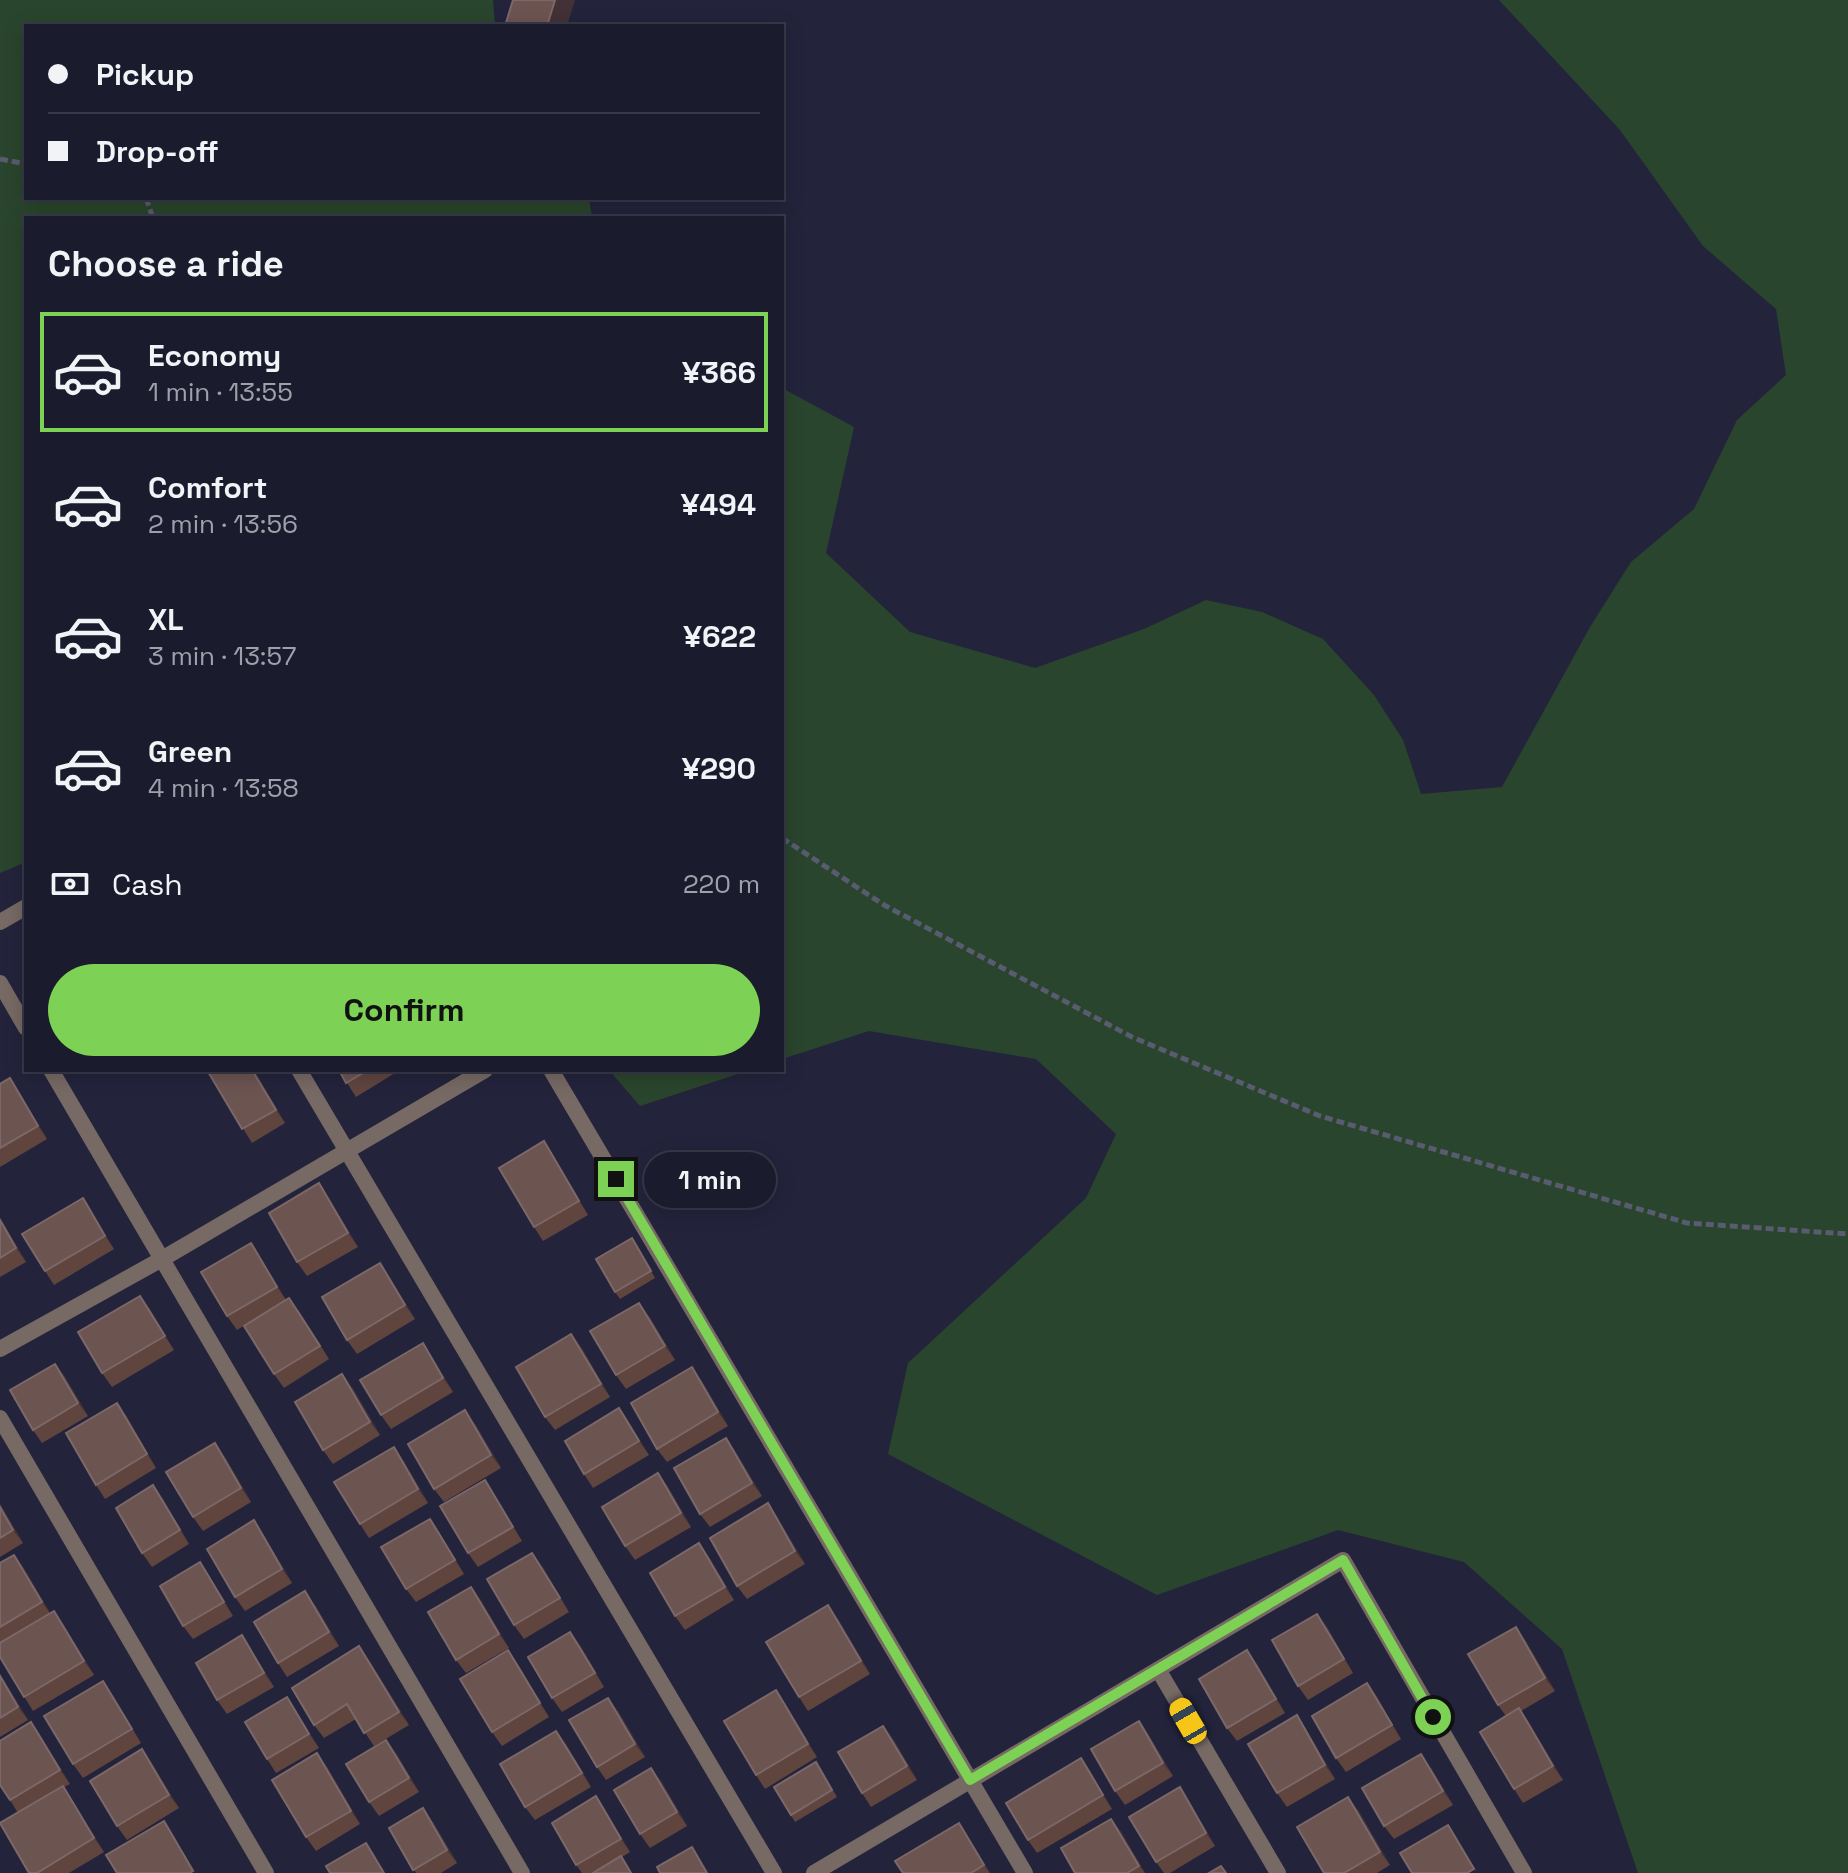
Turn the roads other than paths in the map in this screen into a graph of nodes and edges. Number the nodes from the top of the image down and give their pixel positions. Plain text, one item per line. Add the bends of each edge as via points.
1 (24, 908) edge
2 (0, 922) edge
3 (0, 983) edge
4 (24, 1025) edge
5 (52, 1072) edge
6 (300, 1072) edge
7 (482, 1072) edge
8 (552, 1072) edge
9 (345, 1150) junction
10 (162, 1259) junction
11 (0, 1349) edge
12 (0, 1418) edge
13 (1159, 1671) junction
14 (970, 1780) junction
15 (266, 1873) edge
16 (522, 1873) edge
17 (774, 1873) edge
18 (814, 1873) edge
19 (1025, 1873) edge
20 (1278, 1873) edge
21 (1524, 1873) edge

1 - 2 street
3 - 4 street
5 - 10 street
6 - 9 street
7 - 9 street
8 - 14 street
9 - 10 street
9 - 17 street
10 - 11 street
10 - 16 street
12 - 15 street
13 - 14 street
13 - 20 street
13 - 21 street via 1343,1560
14 - 18 street
14 - 19 street

